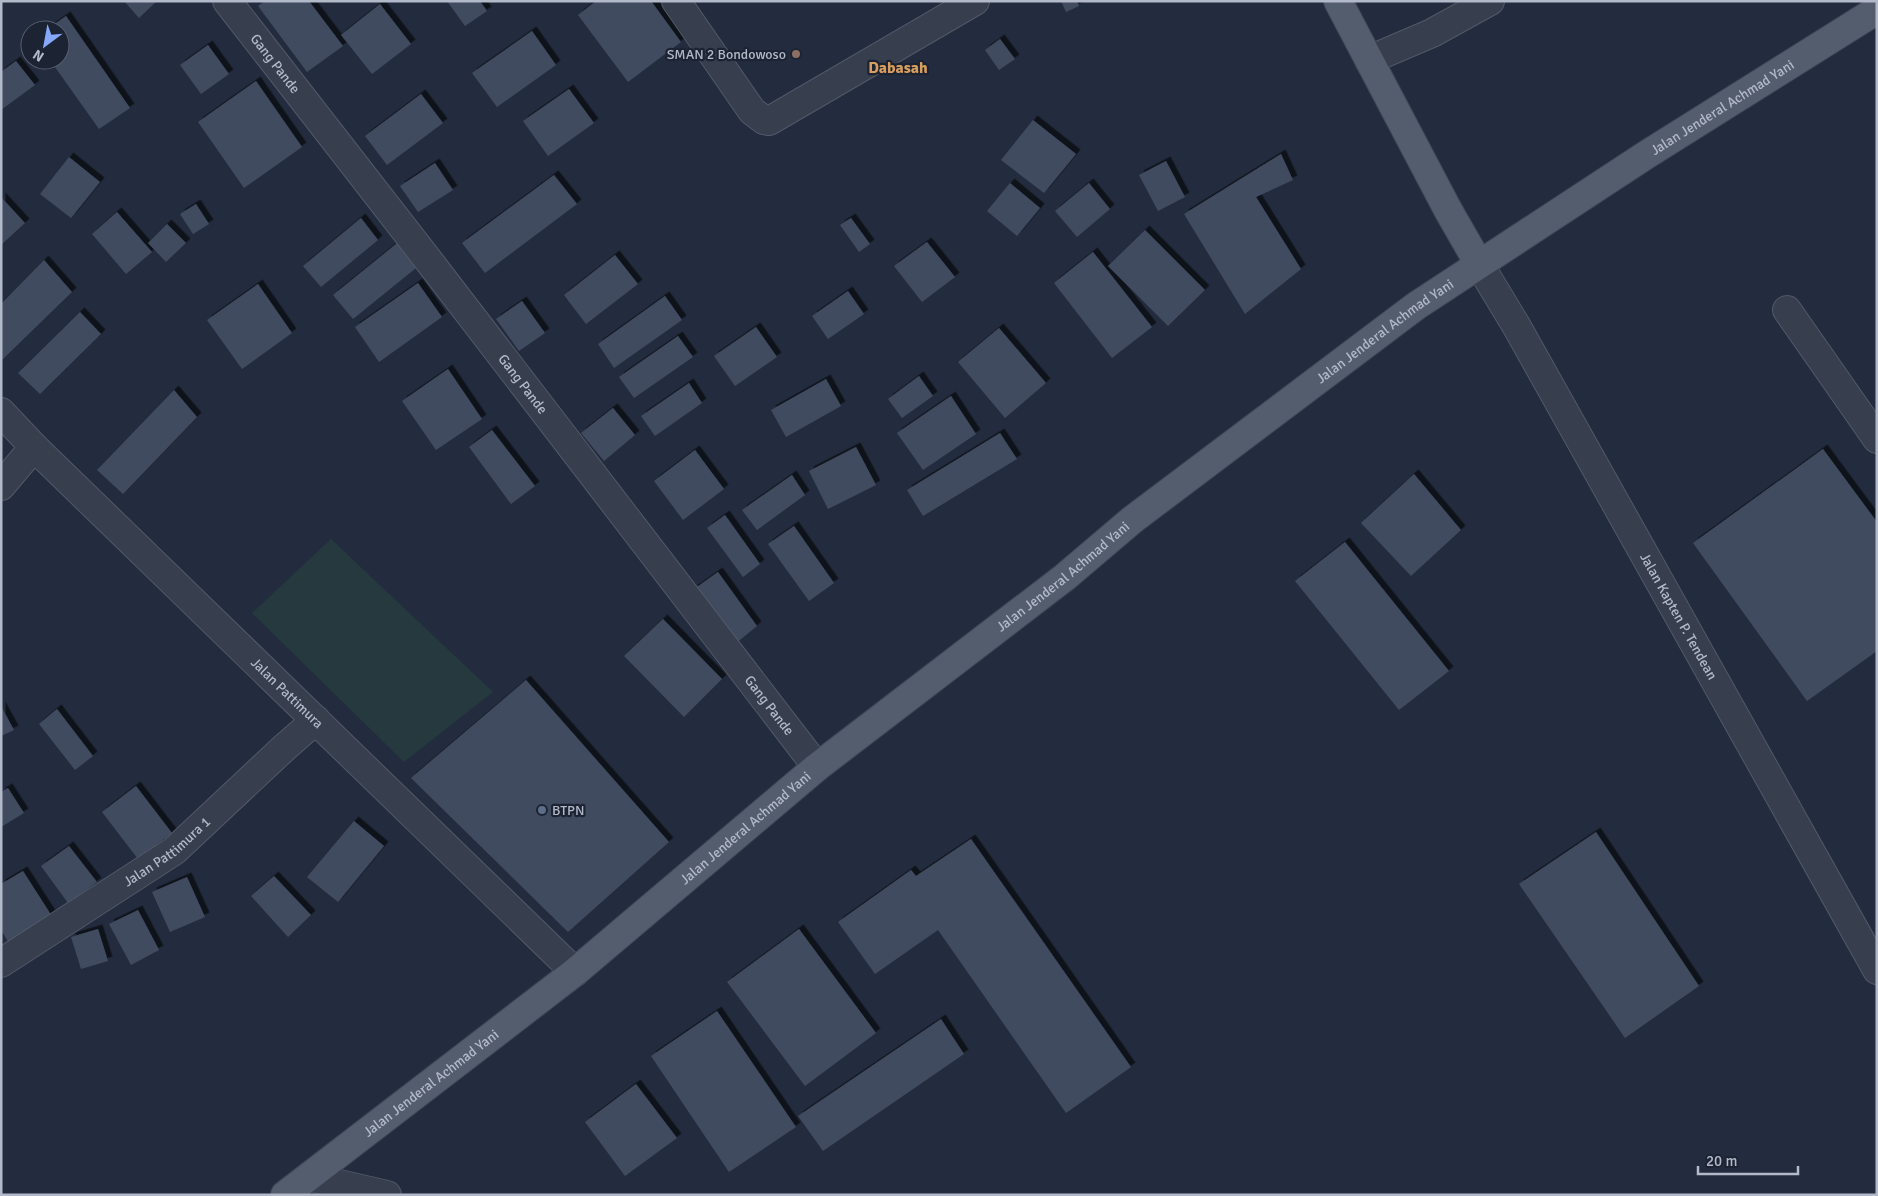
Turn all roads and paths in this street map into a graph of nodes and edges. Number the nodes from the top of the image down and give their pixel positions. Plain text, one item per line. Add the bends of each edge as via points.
1 (227, 1) edge
2 (676, 1) edge
3 (975, 1) edge
4 (1338, 1) edge
5 (1490, 1) edge
6 (1877, 10) edge
7 (1370, 60) junction
8 (1479, 264) junction
9 (1788, 310) dead end
10 (1, 412) edge
11 (1877, 439) edge
12 (34, 447) junction
13 (1, 486) edge
14 (316, 720) junction
15 (817, 767) junction
16 (1, 963) edge
17 (1877, 970) edge
18 (575, 972) junction
19 (309, 1177) junction
20 (285, 1195) edge
21 (387, 1195) edge

1 - 15 street, Gang Pande
2 - 3 street via 752,111 769,121
4 - 7 main road
5 - 7 street via 1432,33
6 - 8 main road, Jalan Jenderal Achmad Yani
7 - 8 main road
8 - 15 main road, Jalan Jenderal Achmad Yani via 1416,306 1140,514 1065,577
8 - 17 street, Jalan Kapten P. Tendean
9 - 11 street
10 - 12 street, Jalan Pattimura
12 - 13 street
12 - 14 street, Jalan Pattimura
14 - 16 street, Jalan Pattimura 1 via 174,851
14 - 18 street, Jalan Pattimura
15 - 18 main road, Jalan Jenderal Achmad Yani
18 - 19 main road, Jalan Jenderal Achmad Yani
19 - 20 main road, Jalan Jenderal Achmad Yani
19 - 21 street

